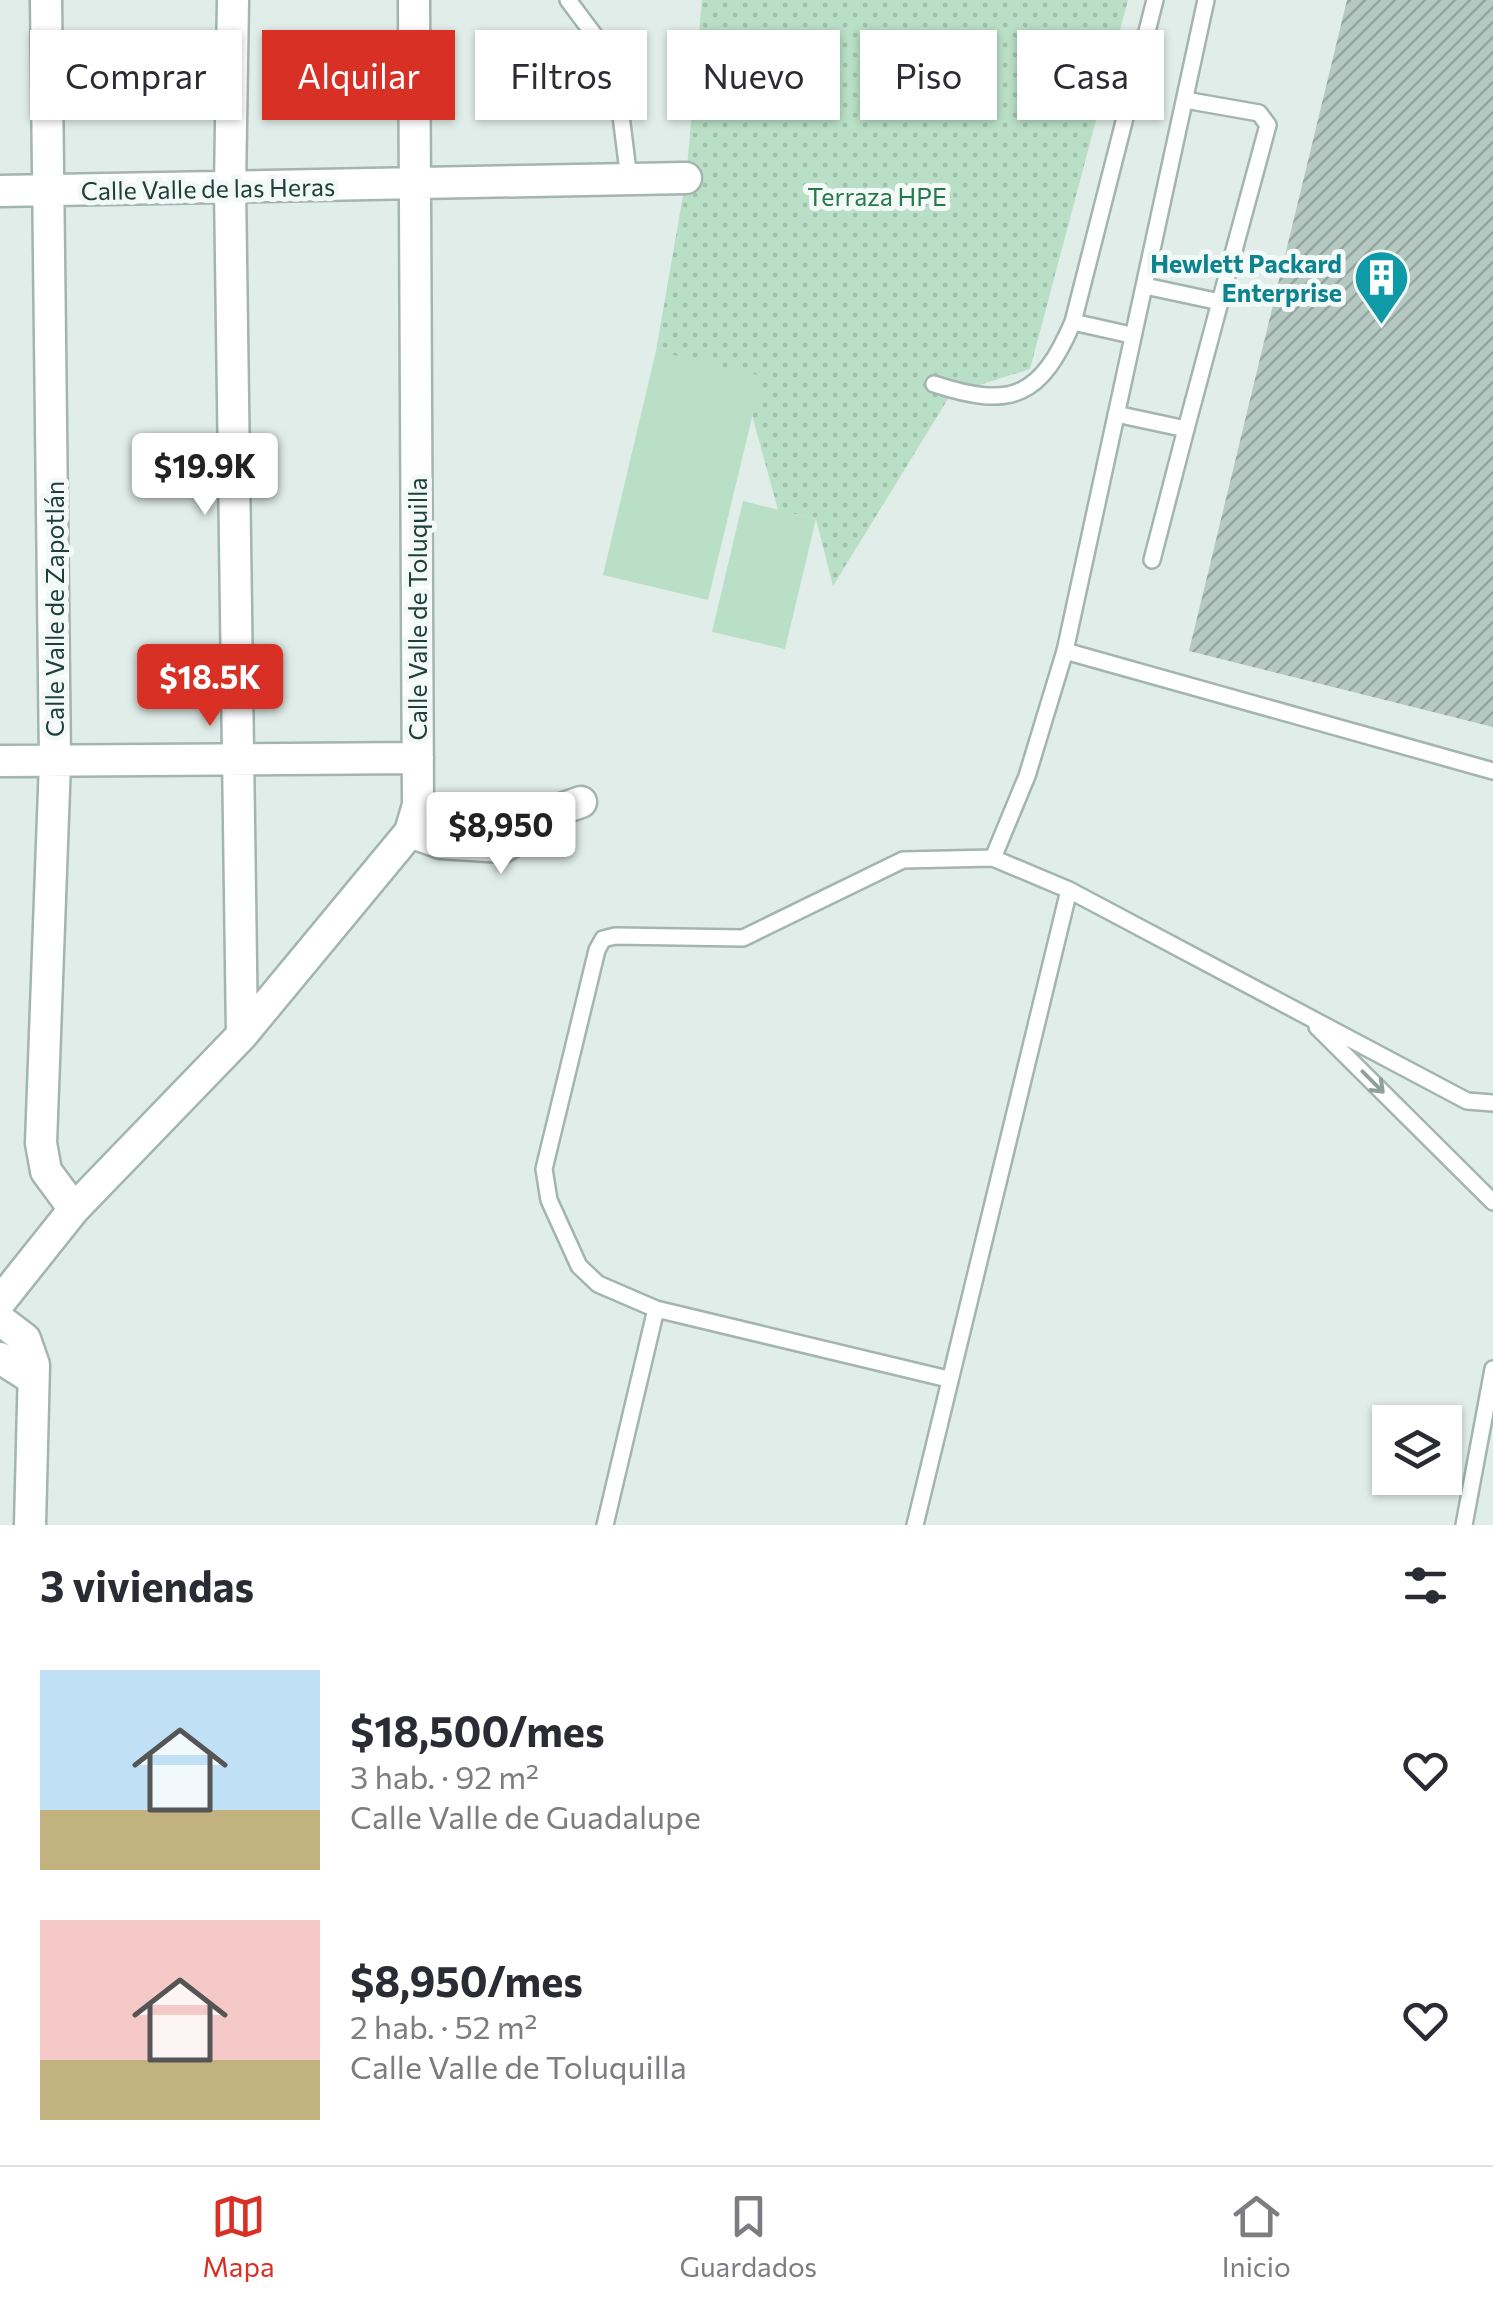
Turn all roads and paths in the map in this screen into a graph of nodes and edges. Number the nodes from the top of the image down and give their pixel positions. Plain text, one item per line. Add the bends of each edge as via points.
1 (46, 0) edge
2 (233, 0) edge
3 (414, 0) edge
4 (568, 0) edge
5 (1154, 0) edge
6 (1206, 0) edge
7 (1185, 100) junction
8 (686, 178) dead end
9 (629, 179) junction
10 (415, 184) junction
11 (230, 187) junction
12 (0, 191) edge
13 (50, 191) junction
14 (1145, 286) junction
15 (1220, 302) junction
16 (1073, 322) junction
17 (1131, 335) junction
18 (934, 384) dead end
19 (1116, 414) junction
20 (1186, 429) junction
21 (1152, 560) dead end
22 (1065, 651) junction
23 (238, 758) junction
24 (418, 758) junction
25 (2, 761) edge
26 (55, 762) junction
27 (1493, 771) edge
28 (581, 802) dead end
29 (410, 832) junction
30 (993, 858) junction
31 (1069, 890) junction
32 (1303, 1013) junction
33 (242, 1035) junction
34 (1493, 1103) edge
35 (1493, 1202) edge
36 (74, 1209) junction
37 (656, 1309) junction
38 (5, 1317) edge
39 (0, 1358) edge
40 (1493, 1369) edge
41 (33, 1379) junction
42 (948, 1379) junction
43 (30, 1525) edge
44 (605, 1525) edge
45 (915, 1525) edge
46 (1464, 1525) edge

1 - 13 street, Calle Valle de Zapotlán
2 - 11 street
3 - 10 street, Calle Valle de Toluquilla
4 - 9 lane via 616,76
5 - 16 lane
6 - 7 lane
7 - 14 lane
7 - 15 lane via 1260,113 1268,126
8 - 9 street, Calle Valle de las Heras
9 - 10 street, Calle Valle de las Heras
10 - 11 street, Calle Valle de las Heras
10 - 24 street, Calle Valle de Toluquilla
11 - 13 street, Calle Valle de las Heras
11 - 23 street
12 - 13 street, Calle Valle de las Heras
13 - 26 street, Calle Valle de Zapotlán
14 - 15 lane
14 - 17 lane
15 - 20 lane
16 - 17 lane
16 - 18 lane via 1056,362 1038,382 1010,394 970,396
17 - 19 lane
19 - 20 lane
19 - 22 lane
20 - 21 lane
22 - 27 lane
22 - 30 lane via 1027,776
23 - 24 street
23 - 26 street
23 - 33 street
24 - 29 street, Calle Valle de Toluquilla via 418,806
25 - 26 street
26 - 36 street, Calle Valle de Zapotlán via 41,1143 46,1171
28 - 29 street via 547,814 503,847 441,843
29 - 33 street
30 - 31 lane
30 - 37 lane via 903,860 744,938 603,939 544,1169 546,1184 588,1277
31 - 32 lane
31 - 42 lane
32 - 34 lane via 1466,1102
32 -> 35 lane
33 - 36 street
36 - 38 street
37 - 42 lane
37 - 44 lane
38 - 41 street via 31,1351
39 - 41 street
40 - 46 lane
41 - 43 street
42 - 45 lane

